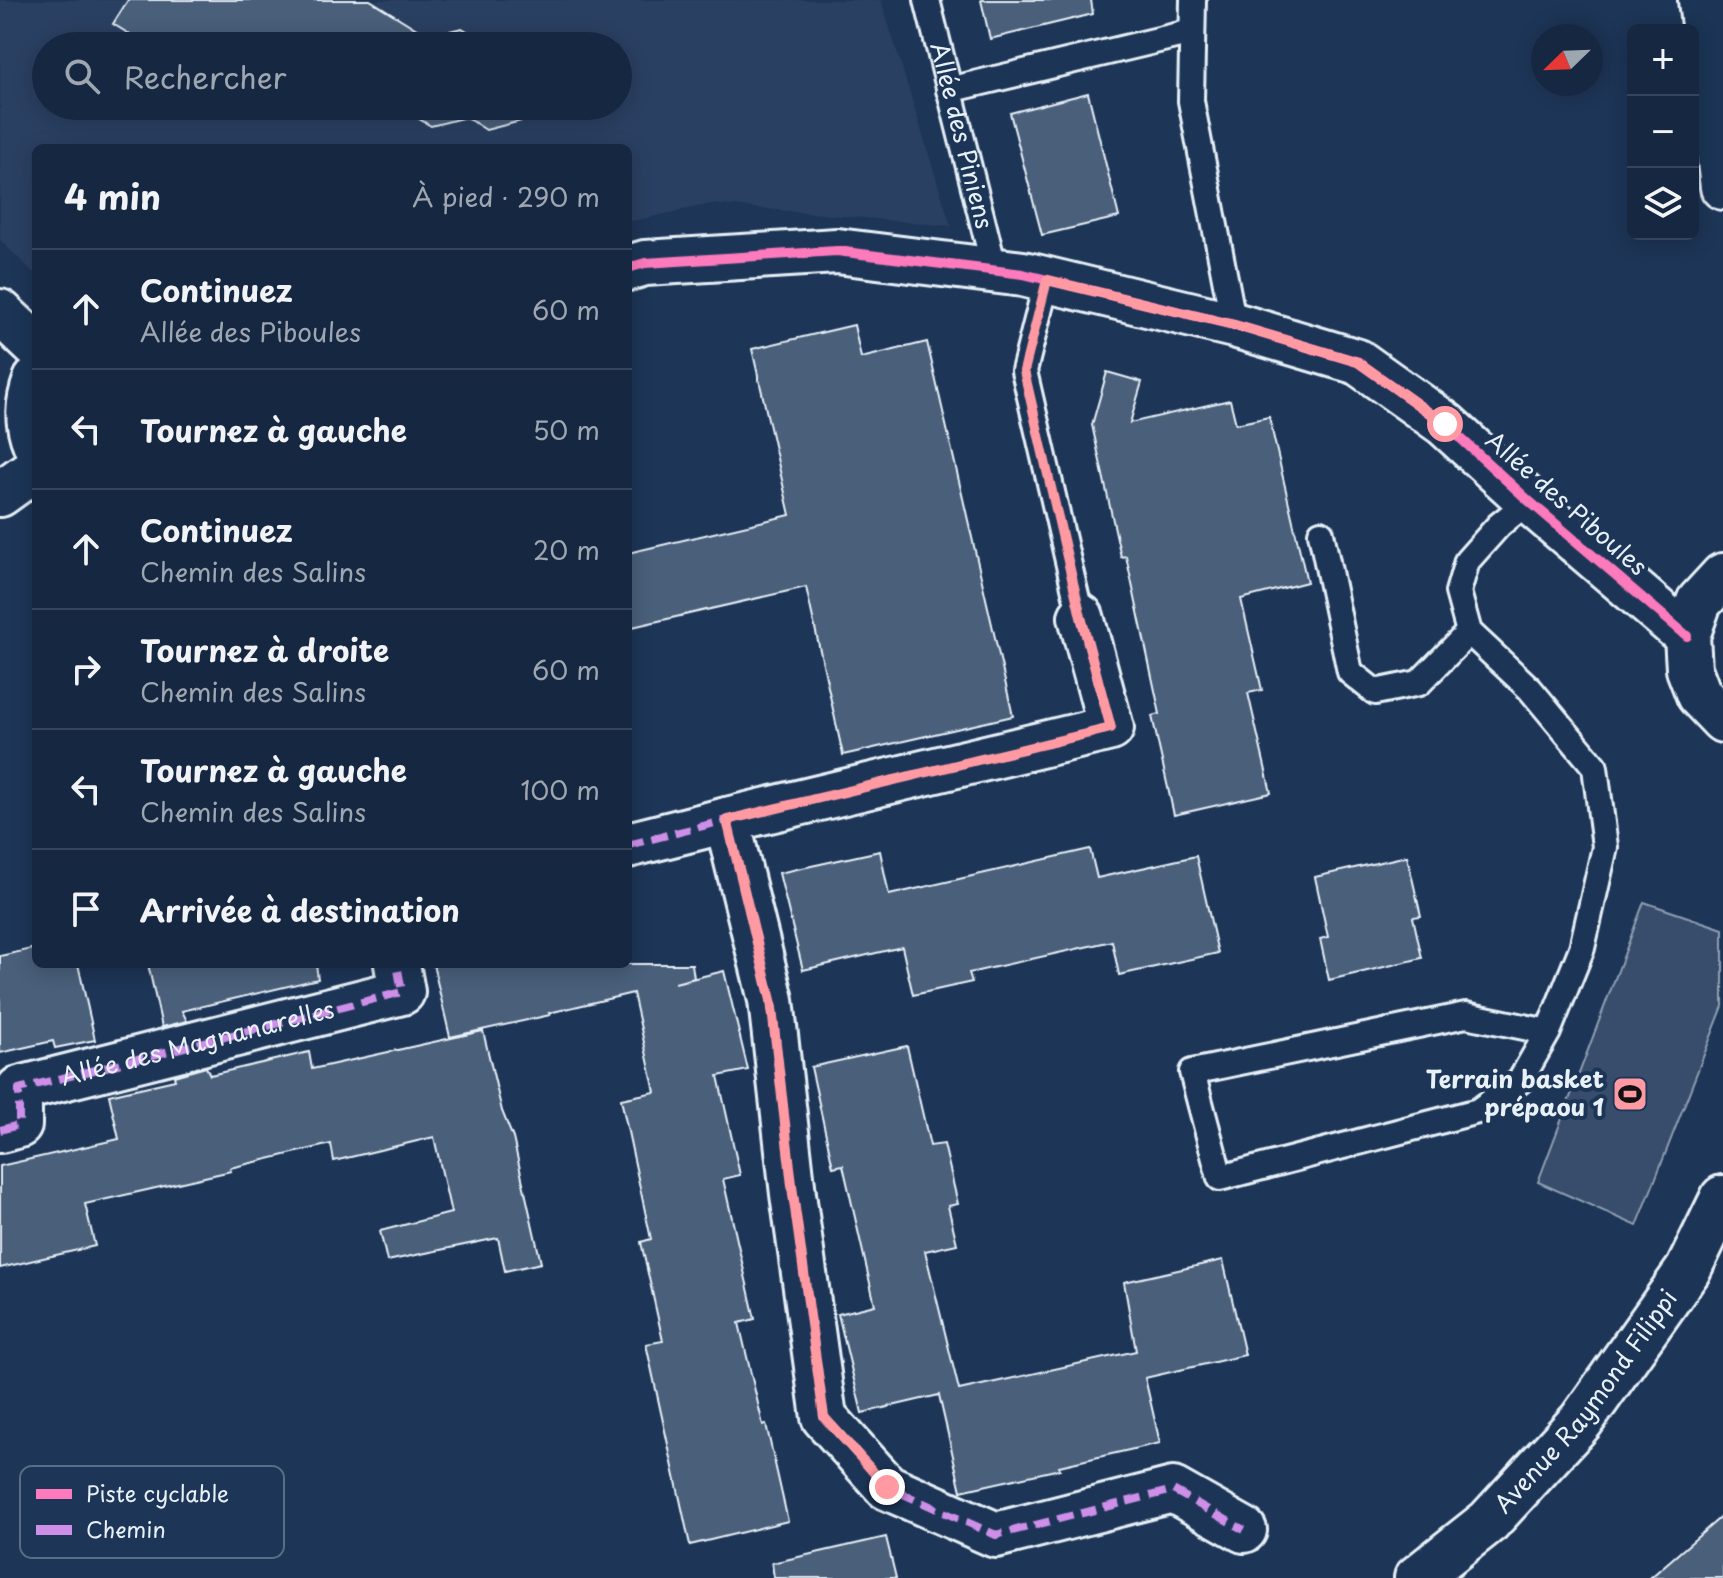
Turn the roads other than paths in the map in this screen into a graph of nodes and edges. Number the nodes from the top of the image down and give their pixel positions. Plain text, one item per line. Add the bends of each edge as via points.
1 (927, 0) edge
2 (1193, 0) edge
3 (1701, 0) edge
4 (1192, 32) junction
5 (949, 90) junction
6 (1723, 187) edge
7 (632, 267) edge
8 (995, 271) junction
9 (1047, 280) junction
10 (0, 312) edge
11 (1234, 325) junction
12 (32, 342) edge
13 (32, 390) edge
14 (32, 433) edge
15 (32, 471) edge
16 (0, 494) edge
17 (1529, 501) junction
18 (1321, 533) dead end
19 (1723, 576) edge
20 (1081, 617) joint
21 (1469, 632) junction
22 (1687, 636) junction
23 (1723, 720) edge
24 (727, 820) junction
25 (632, 844) edge
26 (398, 968) edge
27 (1548, 1032) junction
28 (0, 1130) edge
29 (1723, 1198) edge
30 (1244, 1530) dead end
31 (1417, 1578) edge

1 - 5 lane, Allée des Piniens
2 - 4 lane
3 - 6 street
4 - 5 lane
4 - 11 lane via 1191,101
5 - 8 lane, Allée des Piniens
7 - 8 street, Allée des Piboules via 837,251
8 - 9 street, Allée des Piboules
9 - 11 street, Allée des Piboules
9 - 20 lane via 1024,371
10 - 12 street
11 - 17 street, Allée des Piboules via 1358,362 1445,424
13 - 14 street
15 - 16 street
17 - 21 lane via 1467,561 1458,592
17 - 22 street, Allée des Piboules
18 - 21 lane via 1350,672 1375,692 1419,683
19 - 22 street via 1699,602
20 - 24 street via 1111,728
21 - 27 lane via 1530,689 1595,767 1605,847 1582,948
22 - 23 street via 1689,669 1699,695
24 - 25 street
24 - 30 street via 771,1000 824,1417 887,1487 996,1535 1173,1490
26 - 28 street, Allée des Magnanarelles via 402,992 19,1089 19,1125
27 - 27 lane via 1466,1015 1192,1072 1220,1178 1478,1111 1520,1081
29 - 31 street, Avenue Raymond Filippi via 1688,1270 1581,1421 1489,1521

